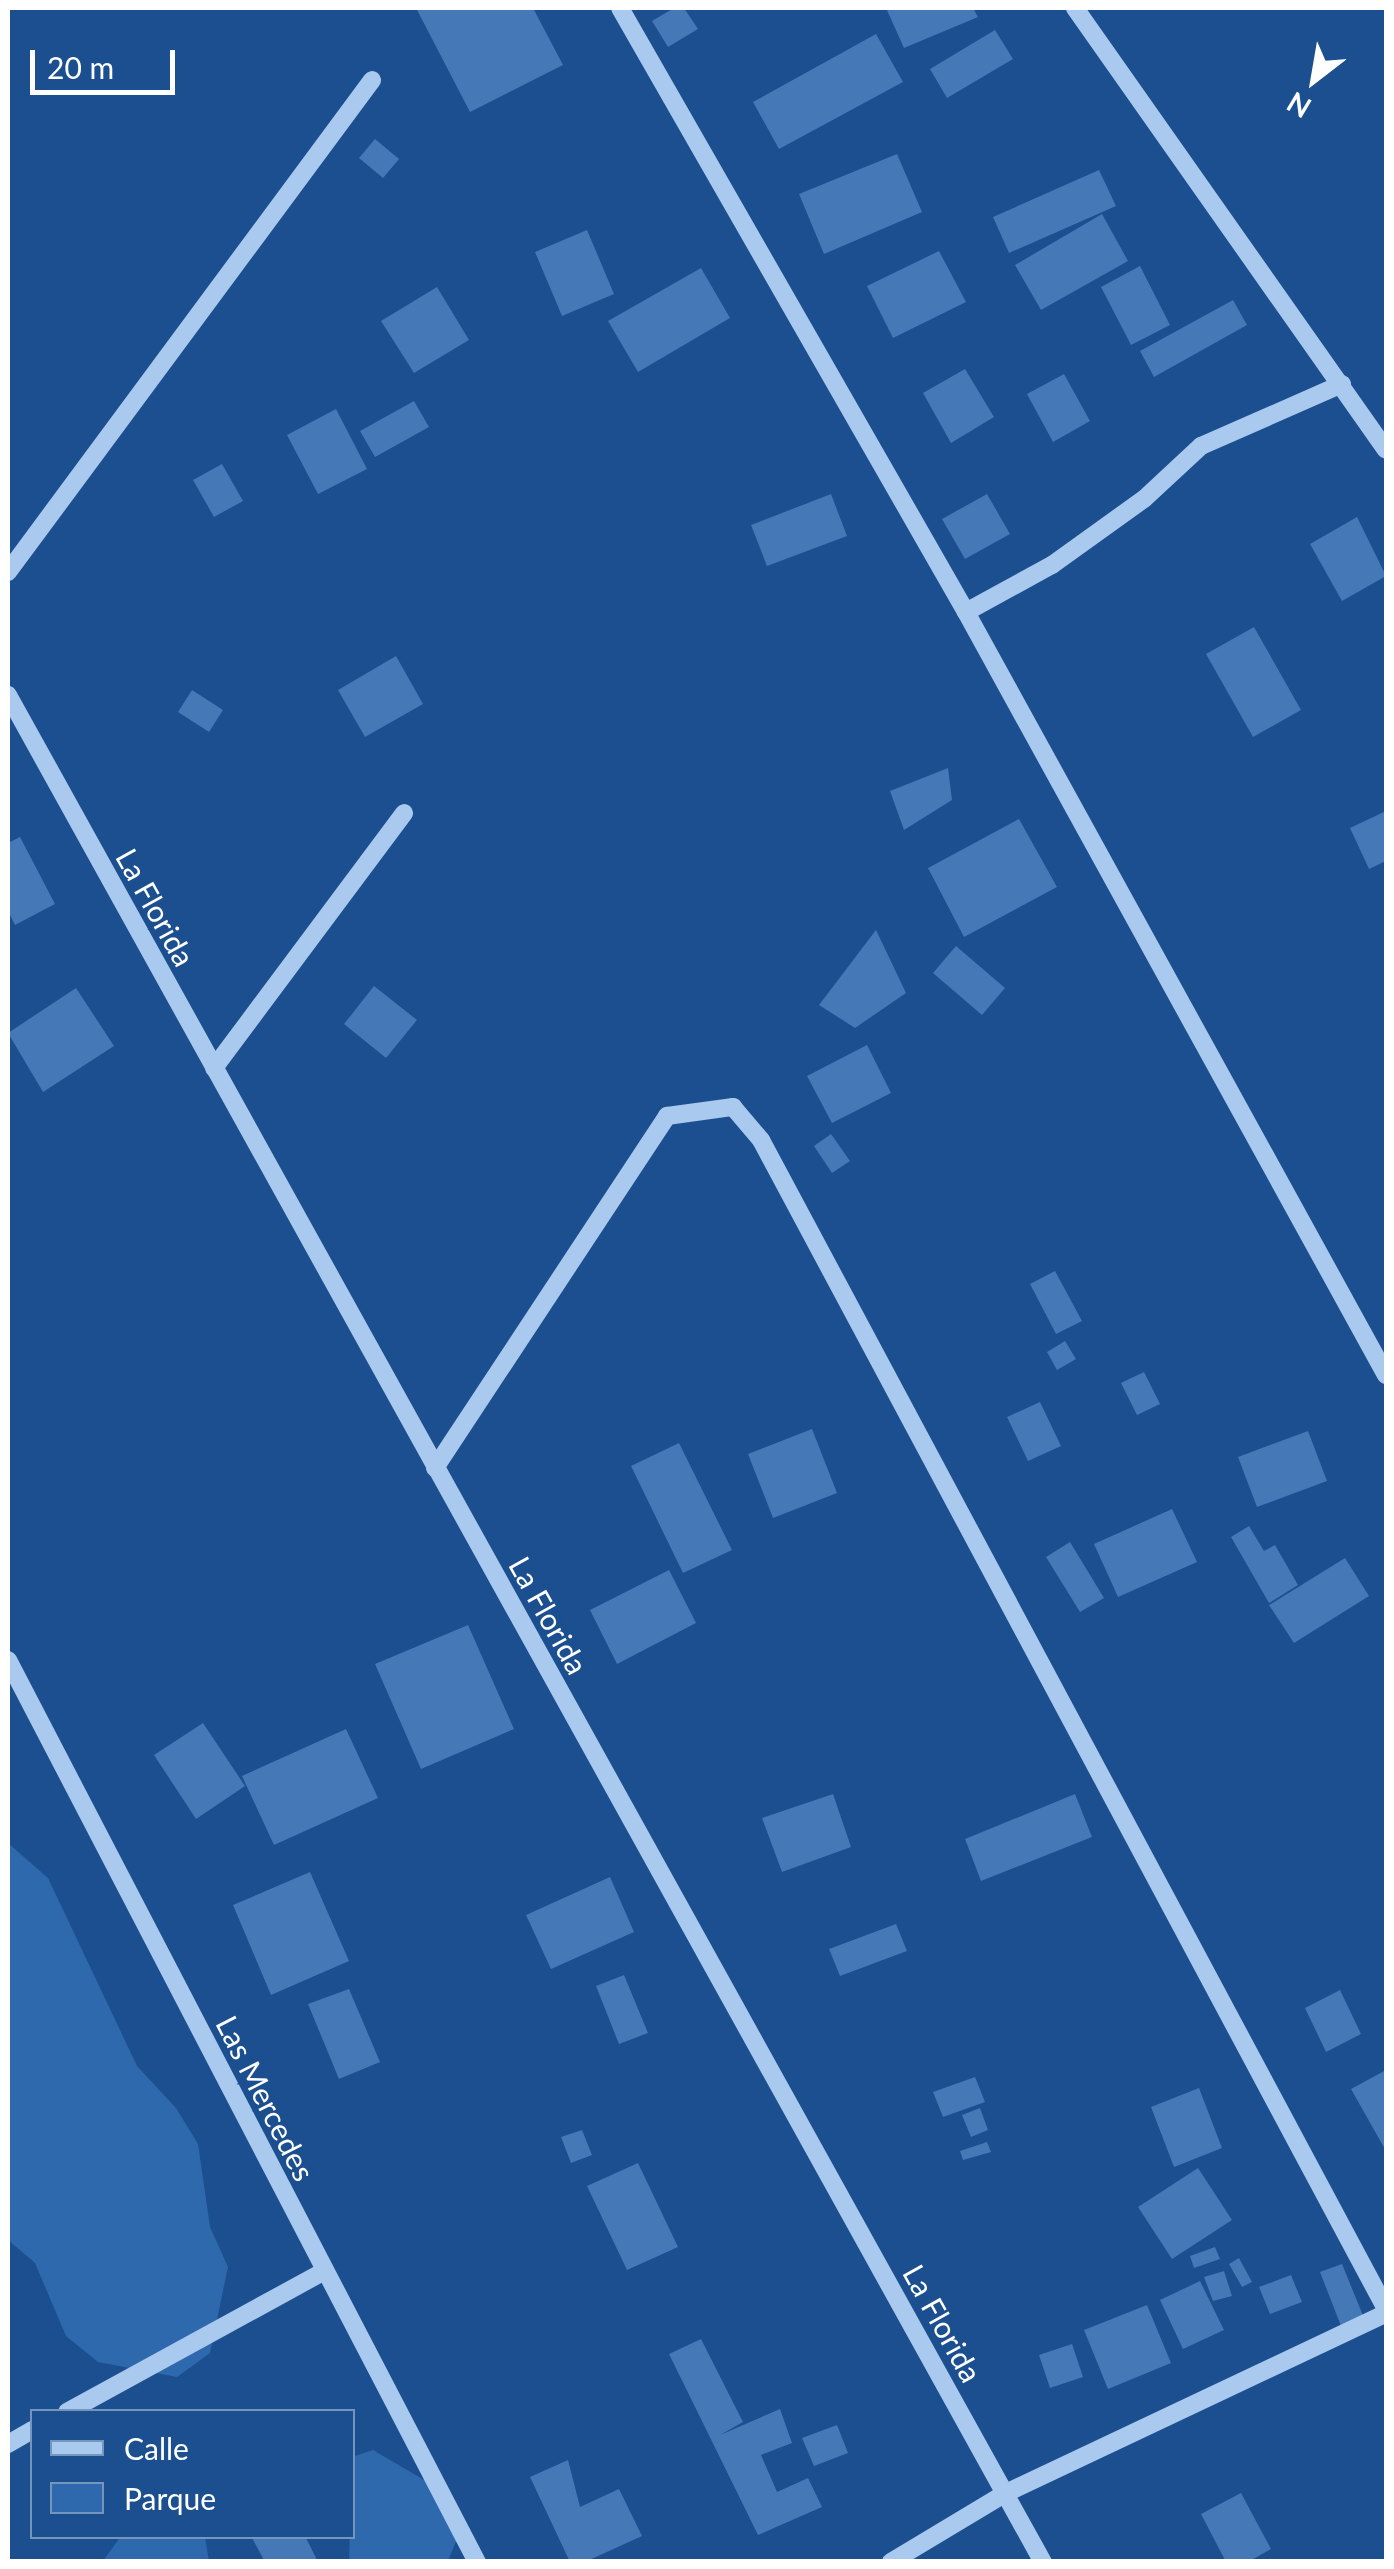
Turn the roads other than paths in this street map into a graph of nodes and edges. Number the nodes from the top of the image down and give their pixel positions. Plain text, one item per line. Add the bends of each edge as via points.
1 (620, 8) edge
2 (1075, 8) edge
3 (372, 80) dead end
4 (1342, 384) junction
5 (1386, 450) edge
6 (8, 572) edge
7 (966, 612) junction
8 (8, 695) edge
9 (404, 813) dead end
10 (214, 1068) junction
11 (1386, 1376) edge
12 (435, 1468) junction
13 (8, 1660) edge
14 (325, 2271) junction
15 (1386, 2311) edge
16 (72, 2409) edge
17 (30, 2431) edge
18 (8, 2444) edge
19 (1006, 2494) junction
20 (477, 2562) edge
21 (892, 2562) edge
22 (1043, 2562) edge

1 - 7 street
2 - 4 street
3 - 6 street
4 - 5 street
4 - 7 street via 1201,446 1144,499 1052,565
7 - 11 street
8 - 10 street, La Florida
9 - 10 street
10 - 12 street, La Florida
12 - 15 street via 668,1116 733,1107 770,1158
12 - 19 street, La Florida
13 - 14 street, Las Mercedes
14 - 16 street
14 - 20 street, Las Mercedes
15 - 19 street
17 - 18 street
19 - 21 street
19 - 22 street, La Florida

